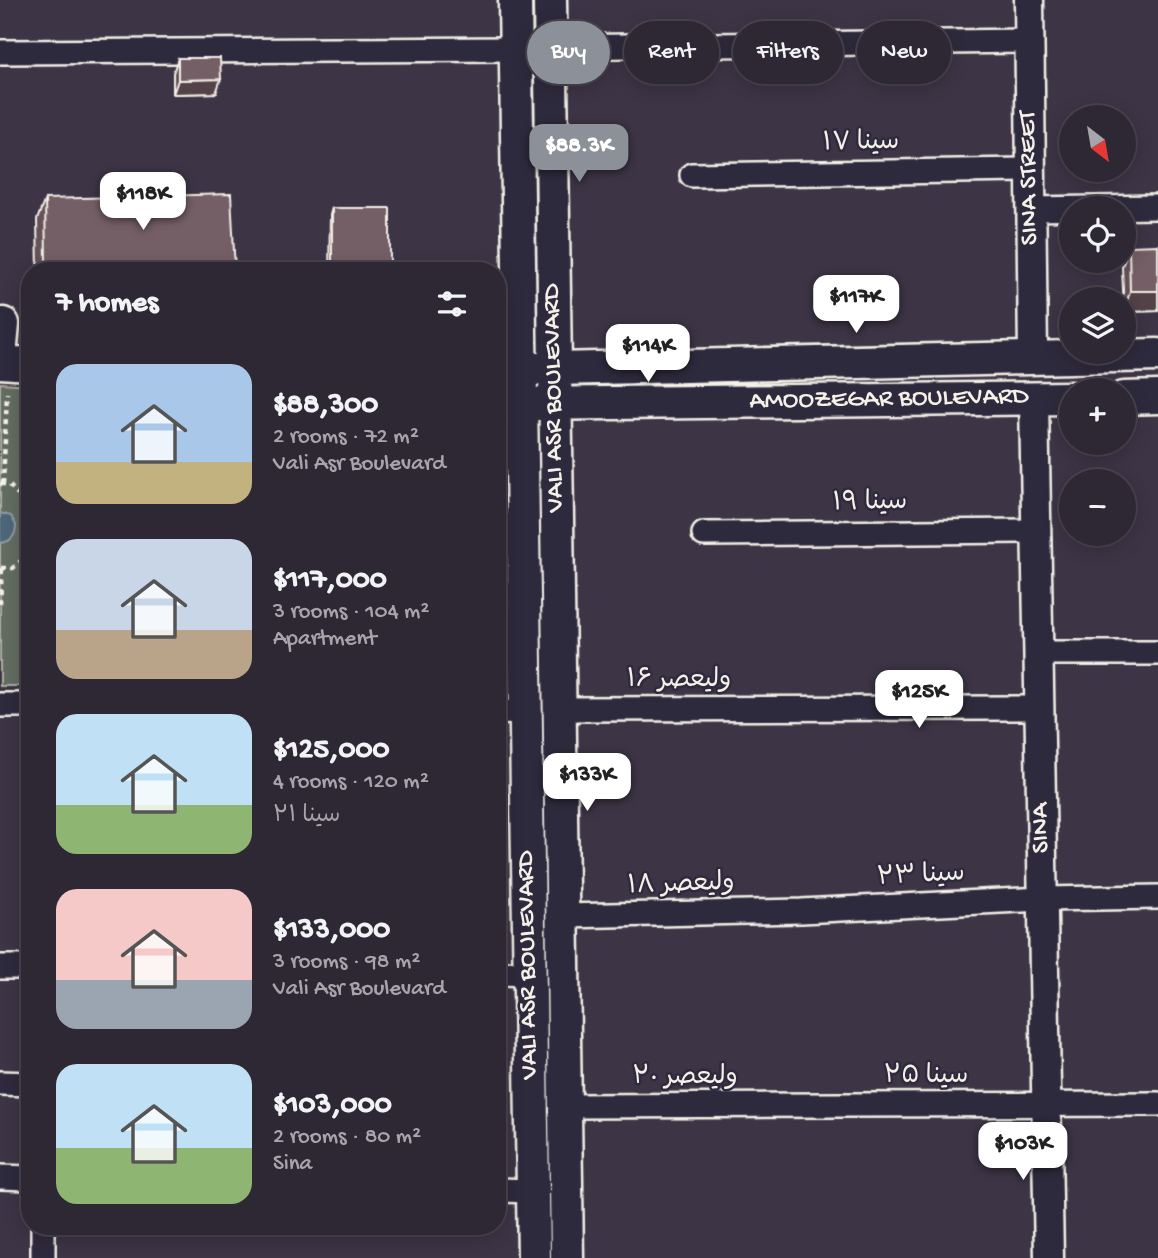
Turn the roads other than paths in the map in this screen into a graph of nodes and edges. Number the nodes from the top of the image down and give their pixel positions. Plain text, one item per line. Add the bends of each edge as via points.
1 (515, 0) edge
2 (550, 0) edge
3 (1029, 0) edge
4 (550, 21) edge
5 (1029, 41) junction
6 (610, 46) edge
7 (516, 49) junction
8 (0, 52) edge
9 (551, 84) edge
10 (1030, 170) junction
11 (692, 175) dead end
12 (1158, 207) edge
13 (1030, 209) junction
14 (11, 325) edge
15 (1158, 355) edge
16 (0, 356) edge
17 (1033, 357) junction
18 (0, 362) edge
19 (21, 363) edge
20 (674, 366) junction
21 (509, 368) edge
22 (555, 369) junction
23 (1158, 397) edge
24 (1059, 398) edge
25 (1136, 398) edge
26 (1034, 399) junction
27 (674, 402) junction
28 (509, 403) edge
29 (555, 403) junction
30 (1036, 531) junction
31 (704, 534) dead end
32 (1039, 653) junction
33 (1158, 653) edge
34 (0, 705) edge
35 (21, 705) edge
36 (1040, 708) junction
37 (559, 709) junction
38 (511, 713) edge
39 (1158, 897) edge
40 (1043, 900) junction
41 (801, 911) joint
42 (562, 916) junction
43 (1, 967) edge
44 (21, 967) edge
45 (506, 973) edge
46 (529, 974) junction
47 (0, 1083) edge
48 (21, 1084) edge
49 (1046, 1104) junction
50 (1158, 1104) edge
51 (806, 1105) joint
52 (565, 1107) junction
53 (0, 1177) edge
54 (21, 1178) edge
55 (506, 1190) edge
56 (532, 1191) junction
57 (43, 1235) edge
58 (43, 1258) edge
59 (534, 1258) edge
60 (567, 1258) edge
61 (1049, 1258) edge

1 - 7 main road, VALI ASR BOULEVARD
2 - 4 main road, VALI ASR BOULEVARD
3 - 5 street, SINA STREET
5 - 6 street
5 - 10 street, SINA STREET
7 - 8 street
7 - 21 main road, VALI ASR BOULEVARD
9 - 22 main road, VALI ASR BOULEVARD
10 - 11 street, سینا ۱۷
10 - 13 street, SINA STREET
12 - 13 street
13 - 17 street, SINA STREET
14 - 16 main road
15 - 17 main road, AMOOZEGAR BOULEVARD
17 - 20 main road, AMOOZEGAR BOULEVARD
18 - 19 main road
20 - 22 main road, AMOOZEGAR BOULEVARD
20 - 27 main road
21 - 22 main road, AMOOZEGAR BOULEVARD
21 - 28 main road, VALI ASR BOULEVARD
22 - 29 main road, VALI ASR BOULEVARD
23 - 25 main road
24 - 26 main road, AMOOZEGAR BOULEVARD
26 - 27 main road, AMOOZEGAR BOULEVARD
26 - 30 street, SINA
27 - 29 main road, AMOOZEGAR BOULEVARD
28 - 29 main road, AMOOZEGAR BOULEVARD
28 - 38 main road, VALI ASR BOULEVARD
29 - 37 main road, VALI ASR BOULEVARD
30 - 31 street, سینا ۱۹
30 - 32 street, SINA
32 - 33 street
32 - 36 street, SINA
34 - 35 street
36 - 37 street, ولیعصر ۱۶
36 - 40 street, SINA
37 - 42 main road, VALI ASR BOULEVARD
38 - 46 main road, VALI ASR BOULEVARD
39 - 40 street, سینا ۲۳
40 - 41 street, سینا ۲۳
40 - 49 street, SINA
41 - 42 street, ولیعصر ۱۸
42 - 52 main road, VALI ASR BOULEVARD
43 - 44 street
45 - 46 street
46 - 56 main road, VALI ASR BOULEVARD
47 - 48 street
49 - 50 street, سینا ۲۵
49 - 51 street, سینا ۲۵
49 - 61 street, SINA
51 - 52 street, ولیعصر ۲۰
52 - 60 main road, VALI ASR BOULEVARD
53 - 54 street
55 - 56 street
56 - 59 main road, VALI ASR BOULEVARD
57 - 58 street

